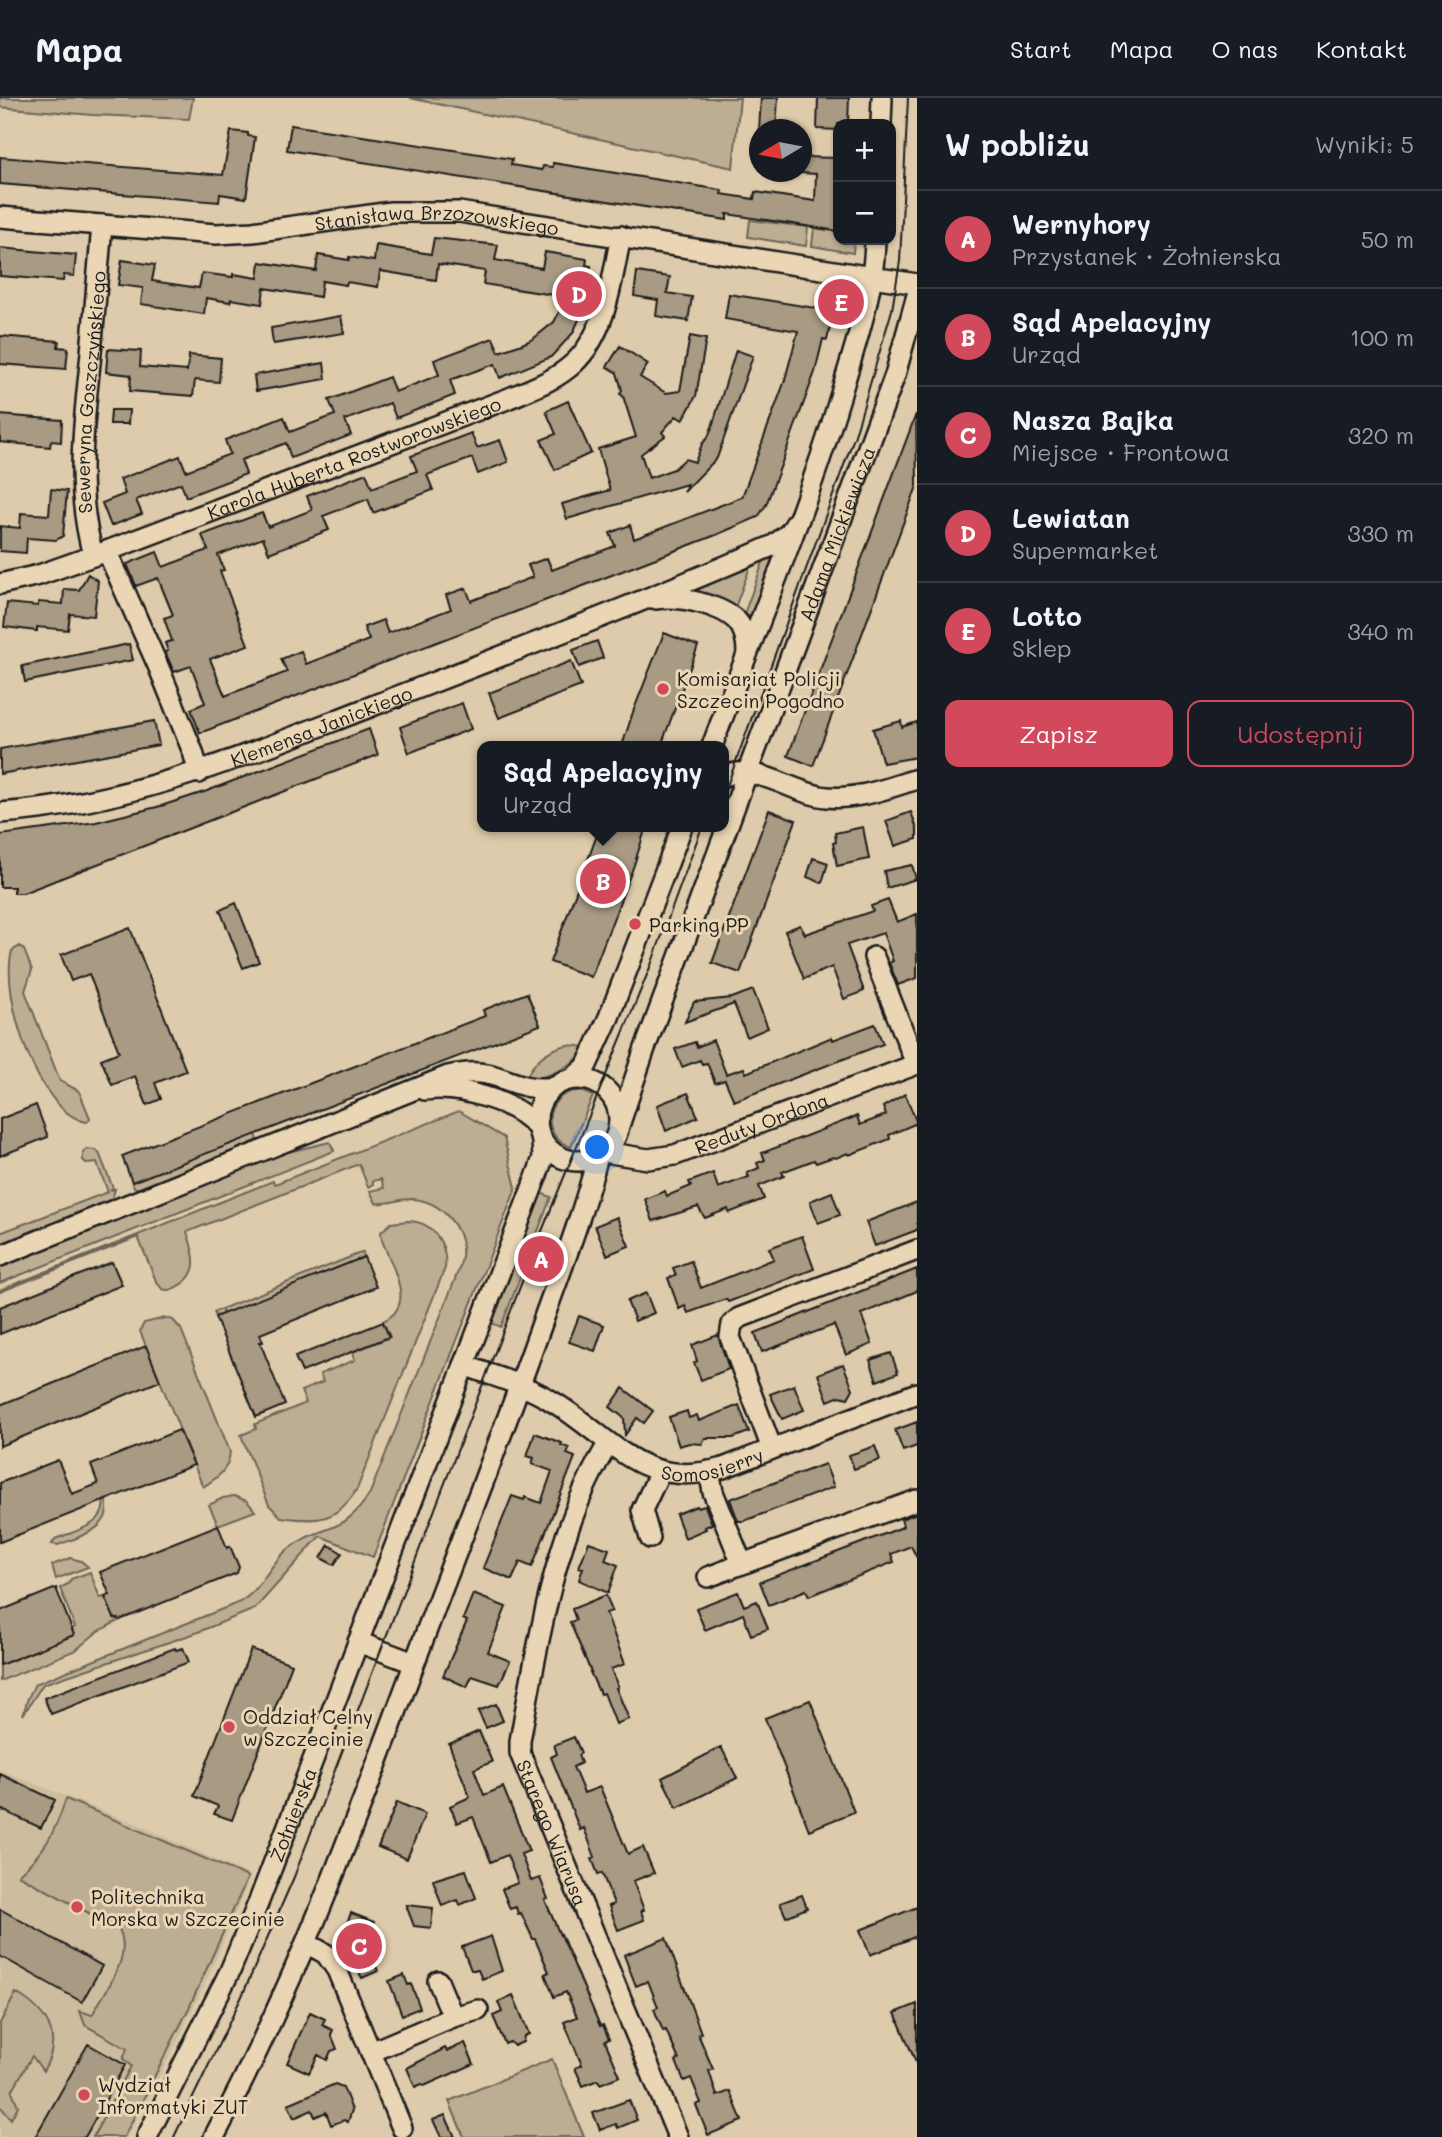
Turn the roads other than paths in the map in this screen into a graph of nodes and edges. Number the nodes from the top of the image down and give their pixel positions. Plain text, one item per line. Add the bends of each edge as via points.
1 (882, 98) edge
2 (881, 119) edge
3 (0, 217) edge
4 (102, 225) junction
5 (621, 236) junction
6 (875, 245) edge
7 (872, 276) junction
8 (917, 284) edge
9 (917, 296) edge
10 (799, 518) junction
11 (100, 553) junction
12 (0, 584) edge
13 (635, 604) junction
14 (745, 658) junction
15 (714, 741) edge
16 (747, 772) junction
17 (200, 773) junction
18 (729, 775) edge
19 (917, 779) edge
20 (0, 813) edge
21 (729, 822) edge
22 (680, 832) edge
23 (725, 832) edge
24 (873, 957) dead end
25 (917, 1064) edge
26 (572, 1079) junction
27 (552, 1087) junction
28 (408, 1094) junction
29 (618, 1129) junction
30 (539, 1134) junction
31 (601, 1154) junction
32 (917, 1250) edge
33 (0, 1256) edge
34 (464, 1365) junction
35 (520, 1387) junction
36 (917, 1393) edge
37 (609, 1443) junction
38 (772, 1449) junction
39 (709, 1471) junction
40 (660, 1472) junction
41 (917, 1500) edge
42 (650, 1538) dead end
43 (742, 1564) junction
44 (708, 1577) dead end
45 (358, 1642) junction
46 (414, 1663) junction
47 (306, 1943) junction
48 (438, 1982) dead end
49 (478, 2010) dead end
50 (453, 2017) junction
51 (370, 2052) junction
52 (402, 2128) dead end
53 (147, 2137) edge
54 (214, 2137) edge
55 (678, 2137) edge

1 - 2 street
3 - 4 street, Stanisława Brzozowskiego
4 - 5 street, Stanisława Brzozowskiego via 216,234 391,212 438,211
4 - 11 street, Seweryna Goszczyńskiego via 80,483 84,516
5 - 7 street, Stanisława Brzozowskiego
5 - 11 street, Karola Huberta Rostworowskiego via 607,302 594,336 576,362 550,380
6 - 7 street, Adama Mickiewicza
7 - 8 street
7 - 10 street, Adama Mickiewicza via 837,408
9 - 16 street, Adama Mickiewicza via 895,375
10 - 13 street, Klemensa Janickiego via 776,544
10 - 14 street, Adama Mickiewicza
11 - 12 street, Karola Huberta Rostworowskiego
11 - 17 street, Seweryna Goszczyńskiego via 159,668
13 - 14 street, Klemensa Janickiego via 681,599 727,614 744,634
13 - 17 street, Klemensa Janickiego
14 - 15 street, Adama Mickiewicza
16 - 18 street
16 - 19 street via 804,793 832,797 859,796
16 - 21 street, Adama Mickiewicza
17 - 20 street, Klemensa Janickiego via 110,798
22 - 26 street via 609,1017 586,1067
23 - 29 street, Adama Mickiewicza
24 - 25 street, Reduty Ordona
25 - 31 street, Reduty Ordona via 675,1155
26 - 27 street
26 - 29 street via 594,1082 608,1092 617,1108
27 - 28 street via 529,1088 469,1072 442,1078
27 - 30 street via 539,1105
28 - 30 street via 436,1089 471,1093 514,1110
28 - 33 street
29 - 31 street
30 - 31 street via 552,1153 566,1160
30 - 34 street, Żołnierska via 542,1161
31 - 35 street
32 - 38 street via 732,1324 730,1337
34 - 35 street
34 - 45 street, Żołnierska
35 - 37 street, Somosierry via 552,1401
35 - 46 street
36 - 38 street, Somosierry
37 - 40 street, Somosierry
37 - 55 street, Starego Wiarusa via 582,1498 553,1579 520,1753
38 - 39 street, Somosierry
39 - 40 street, Somosierry
39 - 43 street
40 - 42 street via 642,1510
41 - 43 street
43 - 44 street
45 - 46 street
45 - 53 street, Żołnierska via 230,1970
46 - 47 street
47 - 51 street via 334,1964
47 - 54 street
48 - 50 street
49 - 50 street
50 - 51 street
51 - 52 street

